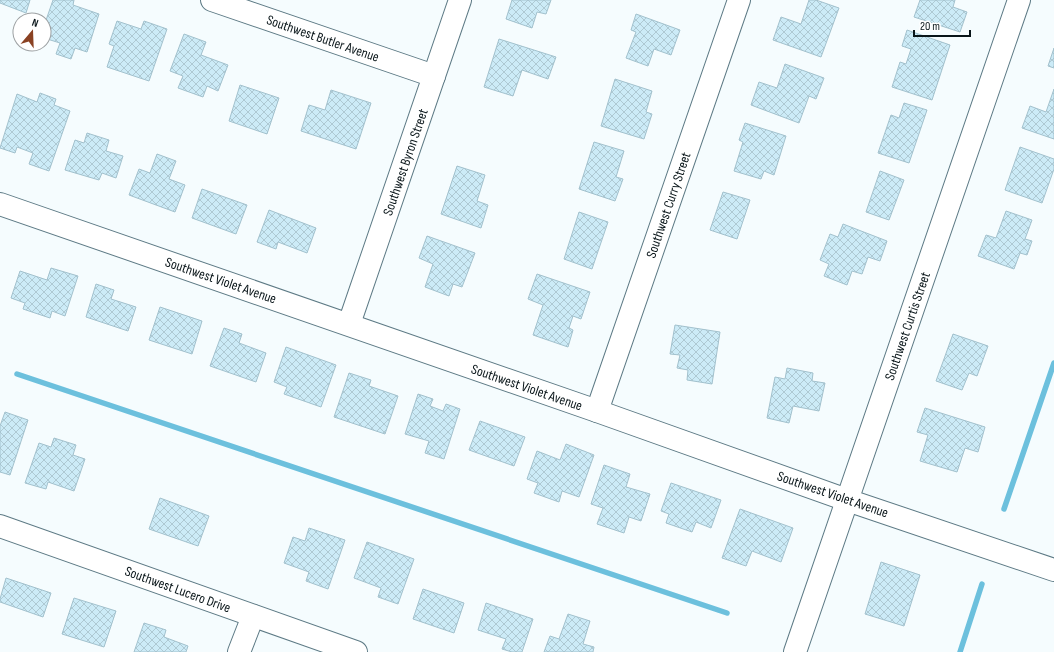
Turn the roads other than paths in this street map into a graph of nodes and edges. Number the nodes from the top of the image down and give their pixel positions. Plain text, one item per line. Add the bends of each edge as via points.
1 (212, 0) edge
2 (460, 0) edge
3 (739, 0) edge
4 (1019, 0) edge
5 (434, 76) junction
6 (0, 204) edge
7 (349, 324) junction
8 (597, 411) junction
9 (847, 500) junction
10 (0, 526) edge
11 (1054, 570) edge
12 (253, 616) junction
13 (239, 652) edge
14 (356, 652) edge
15 (795, 652) edge

1 - 5 street, Southwest Butler Avenue
2 - 5 street, Southwest Byron Street
3 - 8 street, Southwest Curry Street
4 - 9 street, Southwest Curtis Street
5 - 7 street, Southwest Byron Street
6 - 7 street, Southwest Violet Avenue
7 - 8 street, Southwest Violet Avenue
8 - 9 street, Southwest Violet Avenue
9 - 11 street, Southwest Violet Avenue
9 - 15 street, Southwest Curtis Street
10 - 12 street, Southwest Lucero Drive
12 - 13 street
12 - 14 street, Southwest Lucero Drive

